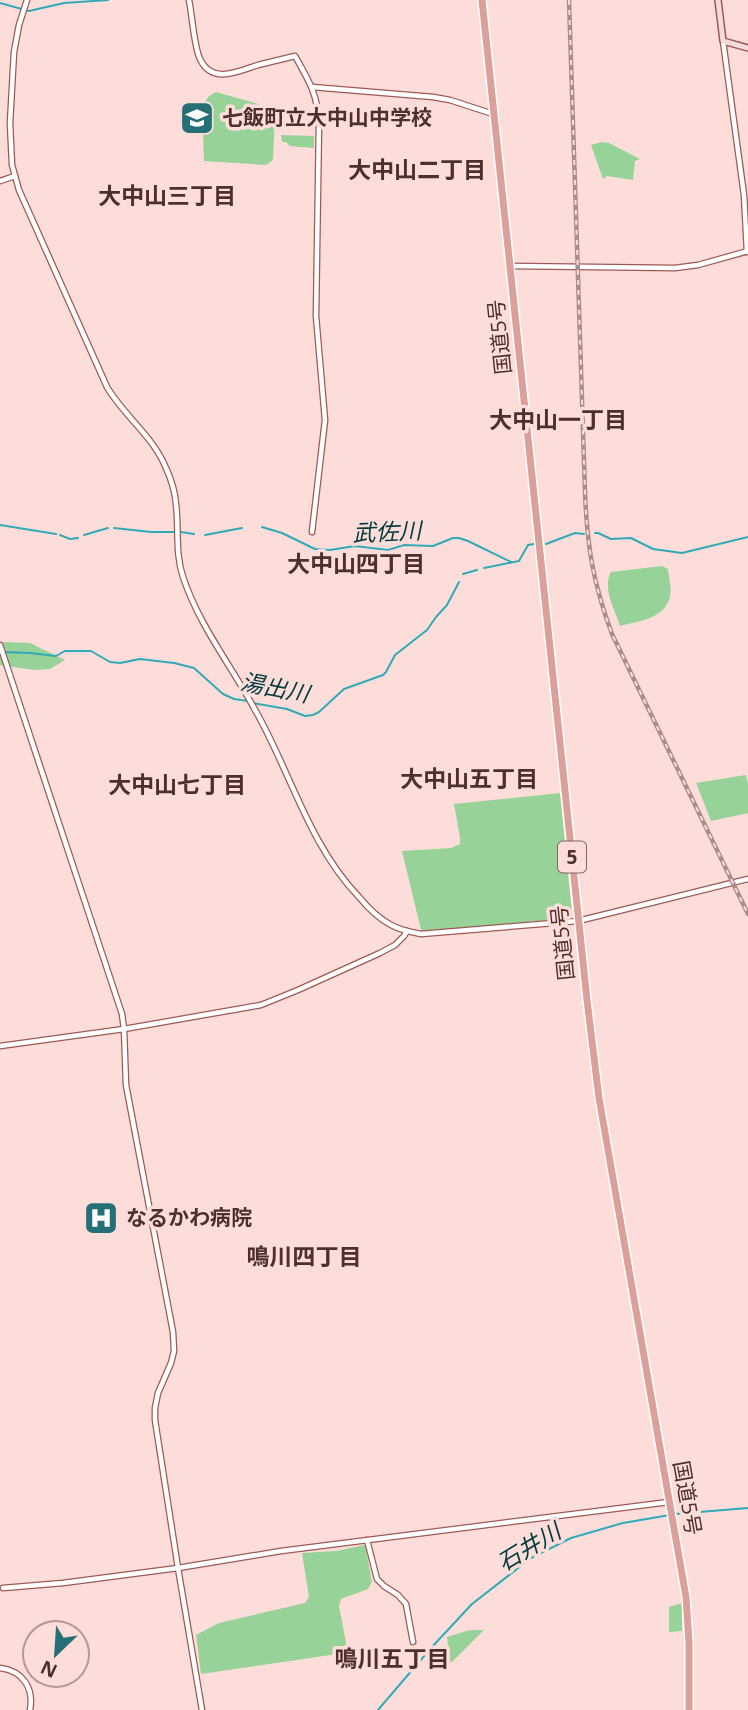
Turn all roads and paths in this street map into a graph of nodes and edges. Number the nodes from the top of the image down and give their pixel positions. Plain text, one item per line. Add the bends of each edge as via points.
1 (189, 0) edge
2 (482, 0) edge
3 (718, 0) edge
4 (26, 3) edge
5 (723, 41) junction
6 (748, 48) edge
7 (312, 87) junction
8 (493, 114) junction
9 (15, 176) junction
10 (0, 181) edge
11 (748, 252) edge
12 (510, 266) junction
13 (312, 532) dead end
14 (1, 647) edge
15 (748, 879) edge
16 (578, 921) junction
17 (407, 932) junction
18 (124, 1029) junction
19 (0, 1046) edge
20 (670, 1502) junction
21 (368, 1540) junction
22 (178, 1568) junction
23 (3, 1588) dead end
24 (413, 1642) dead end
25 (0, 1668) edge
26 (30, 1710) edge
27 (202, 1710) edge
28 (689, 1710) edge

1 - 7 street via 200,58 212,71 234,74 295,56
2 - 8 highway, 国道5号 / 5
3 - 5 main road
4 - 9 street via 14,52 10,114
5 - 6 main road
5 - 11 street
7 - 8 street via 433,97
7 - 13 street via 319,122 316,311 325,420
8 - 12 highway, 国道5号 / 5
9 - 10 street
9 - 17 street via 107,387 164,464 176,504 183,578 205,626 254,707 301,808 345,883 388,924
11 - 12 street via 675,268
12 - 16 highway, 国道5号 / 5
14 - 18 street
15 - 16 street
16 - 17 street via 439,934
16 - 20 highway, 国道5号 / 5 via 598,1094
17 - 18 street via 380,953 272,1001
18 - 19 street
18 - 22 street via 130,1105 173,1332 174,1351 158,1393 155,1420
20 - 21 street
20 - 28 highway, 国道5号 / 5 via 687,1597
21 - 22 street
21 - 24 street via 377,1579 406,1604
22 - 23 street
22 - 27 street
25 - 26 street via 15,1672 26,1682

